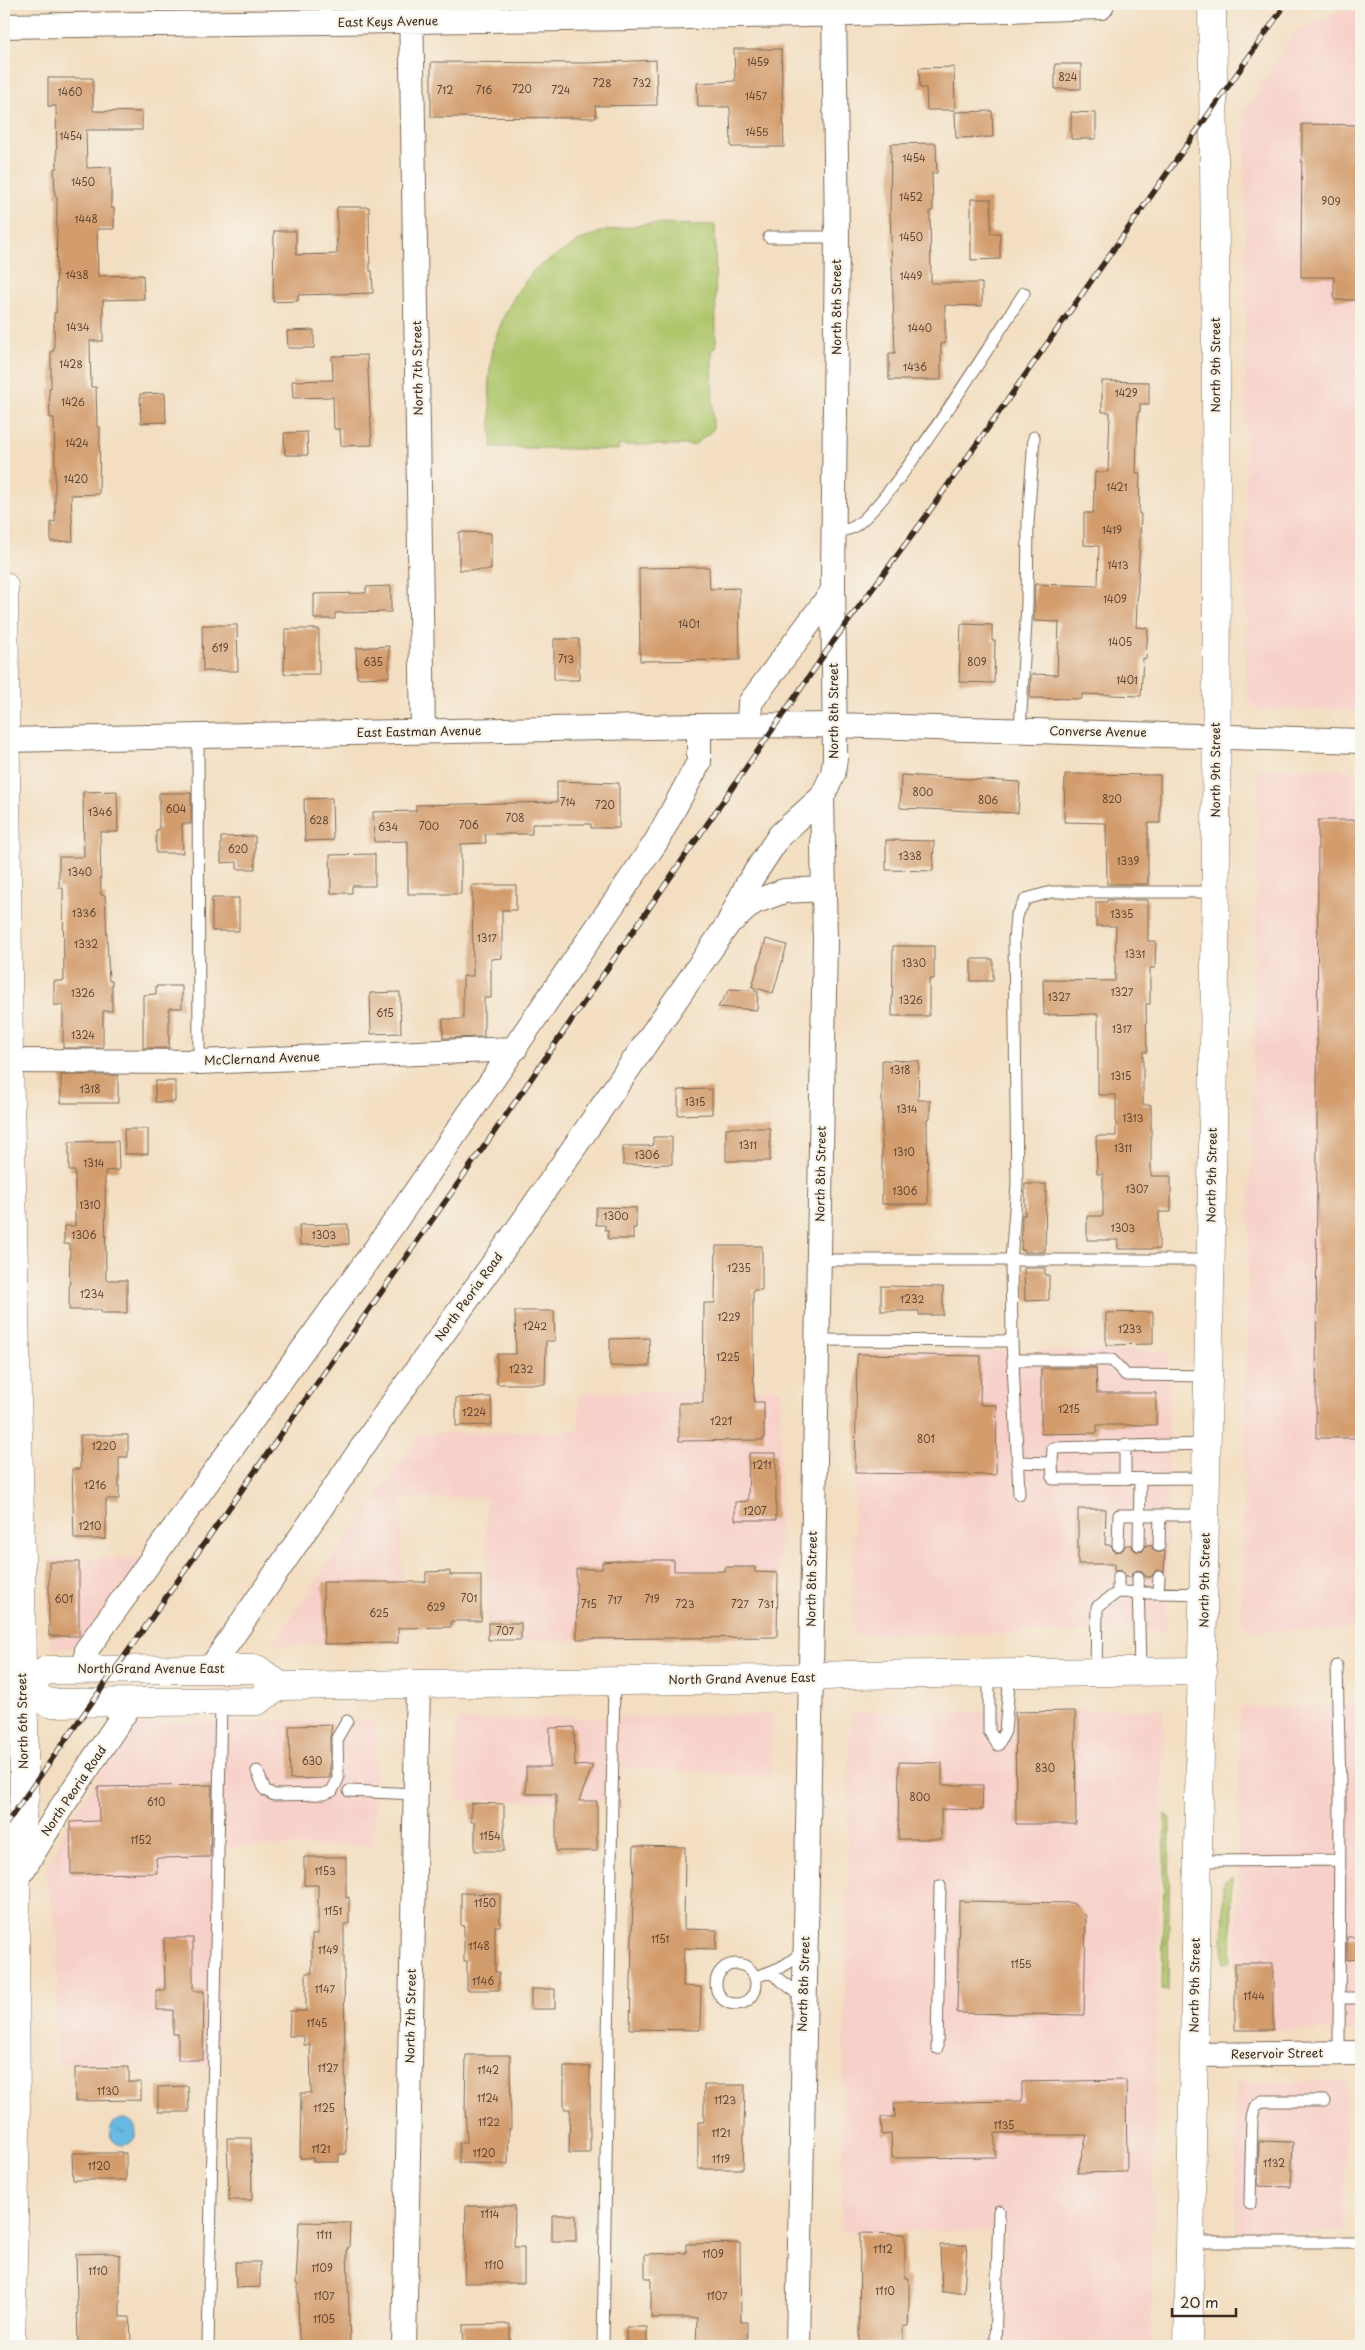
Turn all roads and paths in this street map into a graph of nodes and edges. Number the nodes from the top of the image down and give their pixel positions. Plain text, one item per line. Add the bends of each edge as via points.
1 (1212, 4) edge
2 (1021, 7) edge
3 (1101, 7) dead end
4 (834, 9) edge
5 (411, 13) edge
6 (4, 26) edge
7 (769, 237) dead end
8 (837, 237) junction
9 (1024, 293) dead end
10 (1034, 437) dead end
11 (834, 528) junction
12 (4, 586) edge
13 (833, 591) junction
14 (749, 725) junction
15 (835, 725) junction
16 (699, 726) junction
17 (1020, 730) junction
18 (423, 732) junction
19 (1216, 735) junction
20 (198, 736) junction
21 (5, 740) edge
22 (1361, 741) edge
23 (822, 796) junction
24 (824, 889) junction
25 (1216, 892) junction
26 (728, 924) junction
27 (515, 1049) junction
28 (9, 1061) junction
29 (199, 1062) junction
30 (820, 1260) junction
31 (1011, 1260) junction
32 (1211, 1260) junction
33 (9, 1300) edge
34 (818, 1340) junction
35 (1012, 1342) junction
36 (1013, 1360) junction
37 (1209, 1376) junction
38 (1125, 1444) junction
39 (1207, 1444) junction
40 (1017, 1462) junction
41 (1052, 1463) junction
42 (1207, 1478) junction
43 (1125, 1479) junction
44 (1140, 1479) junction
45 (1019, 1494) dead end
46 (1139, 1515) junction
47 (1160, 1515) junction
48 (1206, 1515) junction
49 (1118, 1545) dead end
50 (1139, 1545) dead end
51 (1159, 1546) dead end
52 (1118, 1577) dead end
53 (1138, 1577) dead end
54 (1159, 1577) dead end
55 (1118, 1592) junction
56 (1138, 1593) junction
57 (1158, 1593) junction
58 (1205, 1594) junction
59 (1337, 1666) dead end
60 (210, 1669) junction
61 (86, 1670) junction
62 (1204, 1671) junction
63 (1096, 1672) junction
64 (1140, 1672) junction
65 (999, 1674) junction
66 (810, 1677) junction
67 (614, 1681) junction
68 (418, 1685) junction
69 (280, 1686) junction
70 (13, 1688) edge
71 (132, 1702) junction
72 (221, 1702) junction
73 (347, 1721) dead end
74 (257, 1771) dead end
75 (349, 1791) dead end
76 (416, 1794) junction
77 (1338, 1860) junction
78 (1199, 1861) junction
79 (16, 1881) junction
80 (940, 1886) dead end
81 (806, 1946) junction
82 (770, 1972) junction
83 (755, 1977) dead end
84 (1339, 1998) junction
85 (1361, 1998) edge
86 (804, 2002) junction
87 (937, 2048) dead end
88 (1350, 2053) edge
89 (1194, 2055) junction
90 (1325, 2101) dead end
91 (1250, 2204) dead end
92 (999, 2210) dead end
93 (1192, 2242) junction
94 (1361, 2242) edge
95 (11, 2346) edge
96 (208, 2346) edge
97 (404, 2346) edge
98 (603, 2346) edge
99 (798, 2346) edge
100 (995, 2346) edge
101 (1188, 2346) edge

1 - 19 main road, North 9th Street via 1216,231
2 - 3 street, East Keys Avenue
2 - 4 street, East Keys Avenue
4 - 5 street, East Keys Avenue
4 - 8 street, North 8th Street
5 - 6 street, East Keys Avenue
5 - 18 street, North 7th Street
7 - 8 lane
8 - 11 street, North 8th Street
9 - 11 lane via 893,486 859,522 849,528
10 - 17 lane
11 - 13 street, North 8th Street
12 - 21 main road, North 6th Street
13 - 14 street via 750,703
13 - 15 street, North 8th Street
14 - 15 street, East Eastman Avenue
14 - 16 street, East Eastman Avenue
15 - 17 street, Converse Avenue
15 - 23 street, North 8th Street via 833,774
16 - 18 street, East Eastman Avenue
16 - 27 street via 699,762 656,842
17 - 19 street, Converse Avenue
18 - 20 street, East Eastman Avenue
19 - 22 street, Converse Avenue
19 - 25 main road, North 9th Street
20 - 21 street, East Eastman Avenue
20 - 29 lane
21 - 28 main road, North 6th Street
23 - 24 street, North 8th Street
23 - 26 street, North Peoria Road via 780,836 747,885
24 - 26 street, North Peoria Road via 784,890 754,902
24 - 30 street, North 8th Street
25 - 31 lane via 1051,892 1026,899 1016,916 1017,1185
25 - 32 main road, North 9th Street
26 - 60 street, North Peoria Road
27 - 29 street, McClernand Avenue
27 - 61 street via 392,1226 87,1649
28 - 29 street, McClernand Avenue
28 - 33 main road, North 6th Street
30 - 31 lane
30 - 34 street, North 8th Street
31 - 32 lane
31 - 35 lane
32 - 37 main road, North 9th Street
33 - 70 main road, North 6th Street via 17,1625
34 - 35 lane
34 - 66 street, North 8th Street
35 - 36 lane
36 - 37 lane via 1112,1360 1126,1375
36 - 40 lane
37 - 39 main road, North 9th Street
38 - 39 lane
38 - 41 lane via 1053,1448
38 - 43 lane
39 - 42 main road, North 9th Street
40 - 41 lane
40 - 45 lane
41 - 43 lane via 1053,1479
42 - 44 lane
42 - 48 main road, North 9th Street
43 - 44 lane
44 - 46 lane
46 - 47 lane
46 - 49 lane via 1119,1515
46 - 50 lane
47 - 48 lane
47 - 51 lane
48 - 58 main road, North 9th Street
52 - 55 lane
53 - 56 lane
54 - 57 lane
55 - 56 lane
55 - 63 lane via 1097,1607
56 - 57 lane
56 - 64 lane
57 - 58 lane
58 - 62 main road, North 9th Street
59 - 77 lane
60 - 61 main road, North Grand Avenue East
60 - 69 main road, North Grand Avenue East via 257,1669
61 - 70 main road, North Grand Avenue East via 47,1670
62 - 64 main road, North Grand Avenue East
62 - 78 main road, North 9th Street
63 - 64 main road, North Grand Avenue East
63 - 65 main road, North Grand Avenue East
65 - 65 lane via 989,1731 998,1744 1005,1731
65 - 66 main road, North Grand Avenue East
66 - 67 main road, North Grand Avenue East
66 - 81 street, North 8th Street
67 - 68 main road, North Grand Avenue East
67 - 98 lane
68 - 69 main road, North Grand Avenue East
68 - 76 street, North 7th Street
69 - 72 main road via 258,1701
70 - 71 main road via 48,1703
70 - 79 main road, North 6th Street via 24,1722 24,1799
71 - 72 main road
71 - 79 street, North Peoria Road
72 - 96 lane
73 - 74 lane via 337,1738 338,1779 332,1791 274,1795 265,1790
75 - 76 lane
76 - 97 street, North 7th Street
77 - 78 lane
77 - 84 lane
78 - 89 main road, North 9th Street
79 - 95 main road, North 6th Street via 16,2129
80 - 87 lane
81 - 82 lane via 795,1959
81 - 86 street, North 8th Street
82 - 83 lane
82 - 86 lane
84 - 85 lane
84 - 88 lane
86 - 99 street, North 8th Street
88 - 89 street, Reservoir Street
89 - 93 main road, North 9th Street
90 - 91 lane via 1262,2101 1255,2107
92 - 100 lane
93 - 94 lane
93 - 101 main road, North 9th Street

